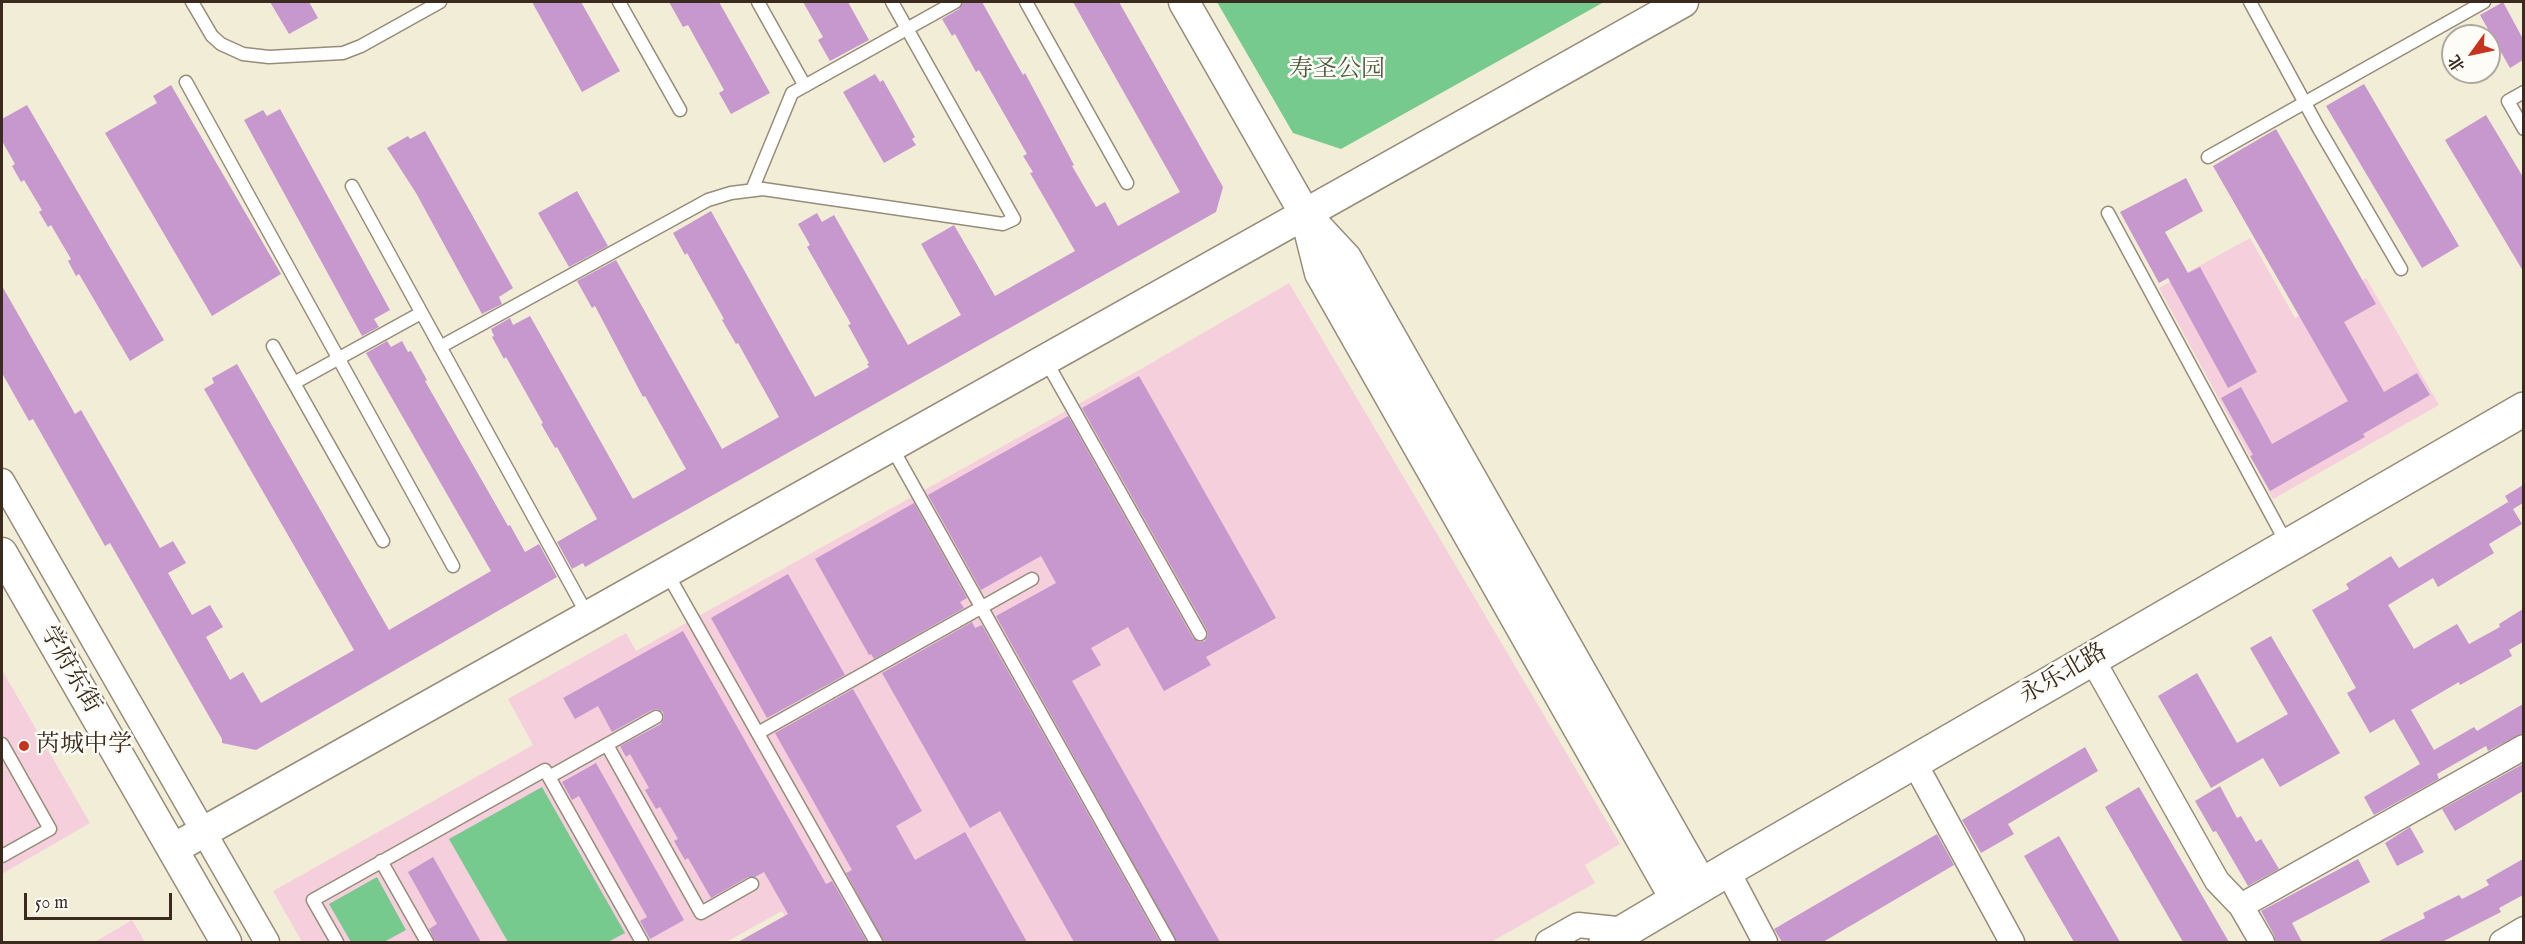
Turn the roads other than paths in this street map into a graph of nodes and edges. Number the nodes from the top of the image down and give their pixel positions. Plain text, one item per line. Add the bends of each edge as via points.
1 (192, 2) edge
2 (440, 2) edge
3 (619, 2) edge
4 (758, 2) edge
5 (892, 2) edge
6 (955, 2) edge
7 (1026, 2) edge
8 (1184, 2) edge
9 (1683, 2) edge
10 (2250, 2) edge
11 (2484, 2) edge
12 (907, 28) junction
13 (186, 82) dead end
14 (805, 86) junction
15 (2523, 92) edge
16 (2305, 102) junction
17 (680, 110) dead end
18 (2523, 129) edge
19 (2208, 157) dead end
20 (1127, 183) dead end
21 (352, 186) dead end
22 (752, 190) junction
23 (2108, 213) dead end
24 (1305, 214) junction
25 (2401, 269) dead end
26 (421, 313) junction
27 (273, 346) dead end
28 (440, 347) junction
29 (338, 358) junction
30 (1045, 359) junction
31 (294, 383) junction
32 (2523, 409) edge
33 (891, 446) junction
34 (2, 481) edge
35 (383, 541) dead end
36 (2288, 545) junction
37 (2, 553) edge
38 (453, 566) dead end
39 (667, 572) junction
40 (1032, 579) dead end
41 (982, 607) junction
42 (588, 616) junction
43 (1200, 634) dead end
44 (2092, 659) junction
45 (656, 717) dead end
46 (758, 733) junction
47 (2, 744) edge
48 (607, 745) junction
49 (2523, 747) edge
50 (1914, 762) junction
51 (549, 777) junction
52 (203, 832) junction
53 (172, 849) junction
54 (2, 856) edge
55 (381, 861) junction
56 (752, 884) dead end
57 (1702, 885) junction
58 (2241, 906) junction
59 (2523, 929) edge
60 (1616, 936) edge
61 (226, 942) edge
62 (267, 942) edge
63 (337, 942) edge
64 (427, 942) edge
65 (642, 942) edge
66 (876, 942) edge
67 (1169, 942) edge
68 (1548, 942) edge
69 (1765, 942) edge
70 (2012, 942) edge
71 (2262, 942) edge
72 (2502, 942) edge

1 - 2 lane via 221,44 243,54 269,57 343,53
3 - 17 lane
4 - 14 lane
5 - 12 lane
6 - 12 lane
7 - 20 lane
8 - 24 street
9 - 24 street
10 - 16 lane
11 - 16 lane
12 - 14 lane
12 - 22 lane via 1014,219 1003,224
13 - 29 lane
14 - 22 lane via 792,93
15 - 18 lane via 2508,101
16 - 19 lane
16 - 25 lane
21 - 26 lane
22 - 28 lane via 708,200
23 - 36 lane
24 - 30 street
24 - 57 street via 1320,273
26 - 28 lane
26 - 29 lane
27 - 31 lane
28 - 42 lane
29 - 31 lane
29 - 38 lane
30 - 33 street
30 - 43 lane
31 - 35 lane
32 - 36 main road, 永乐北路
33 - 39 street
33 - 41 lane
34 - 52 street
36 - 44 main road, 永乐北路
37 - 53 street, 学府东街
39 - 42 street
39 - 46 lane
40 - 41 lane
41 - 46 lane
41 - 67 lane
42 - 52 street
44 - 50 main road, 永乐北路
44 - 58 street via 2217,881
45 - 48 lane
46 - 66 lane
47 - 54 lane via 50,829
48 - 51 lane
48 - 56 lane via 701,913
49 - 58 street
50 - 57 main road, 永乐北路
50 - 70 street
51 - 55 lane via 544,770
51 - 65 lane
52 - 53 street
52 - 62 street
53 - 61 street, 学府东街
55 - 63 lane via 313,900
55 - 64 lane
57 - 60 main road, 永乐北路
57 - 69 street
58 - 71 street
59 - 72 street
60 - 68 street via 1578,925

